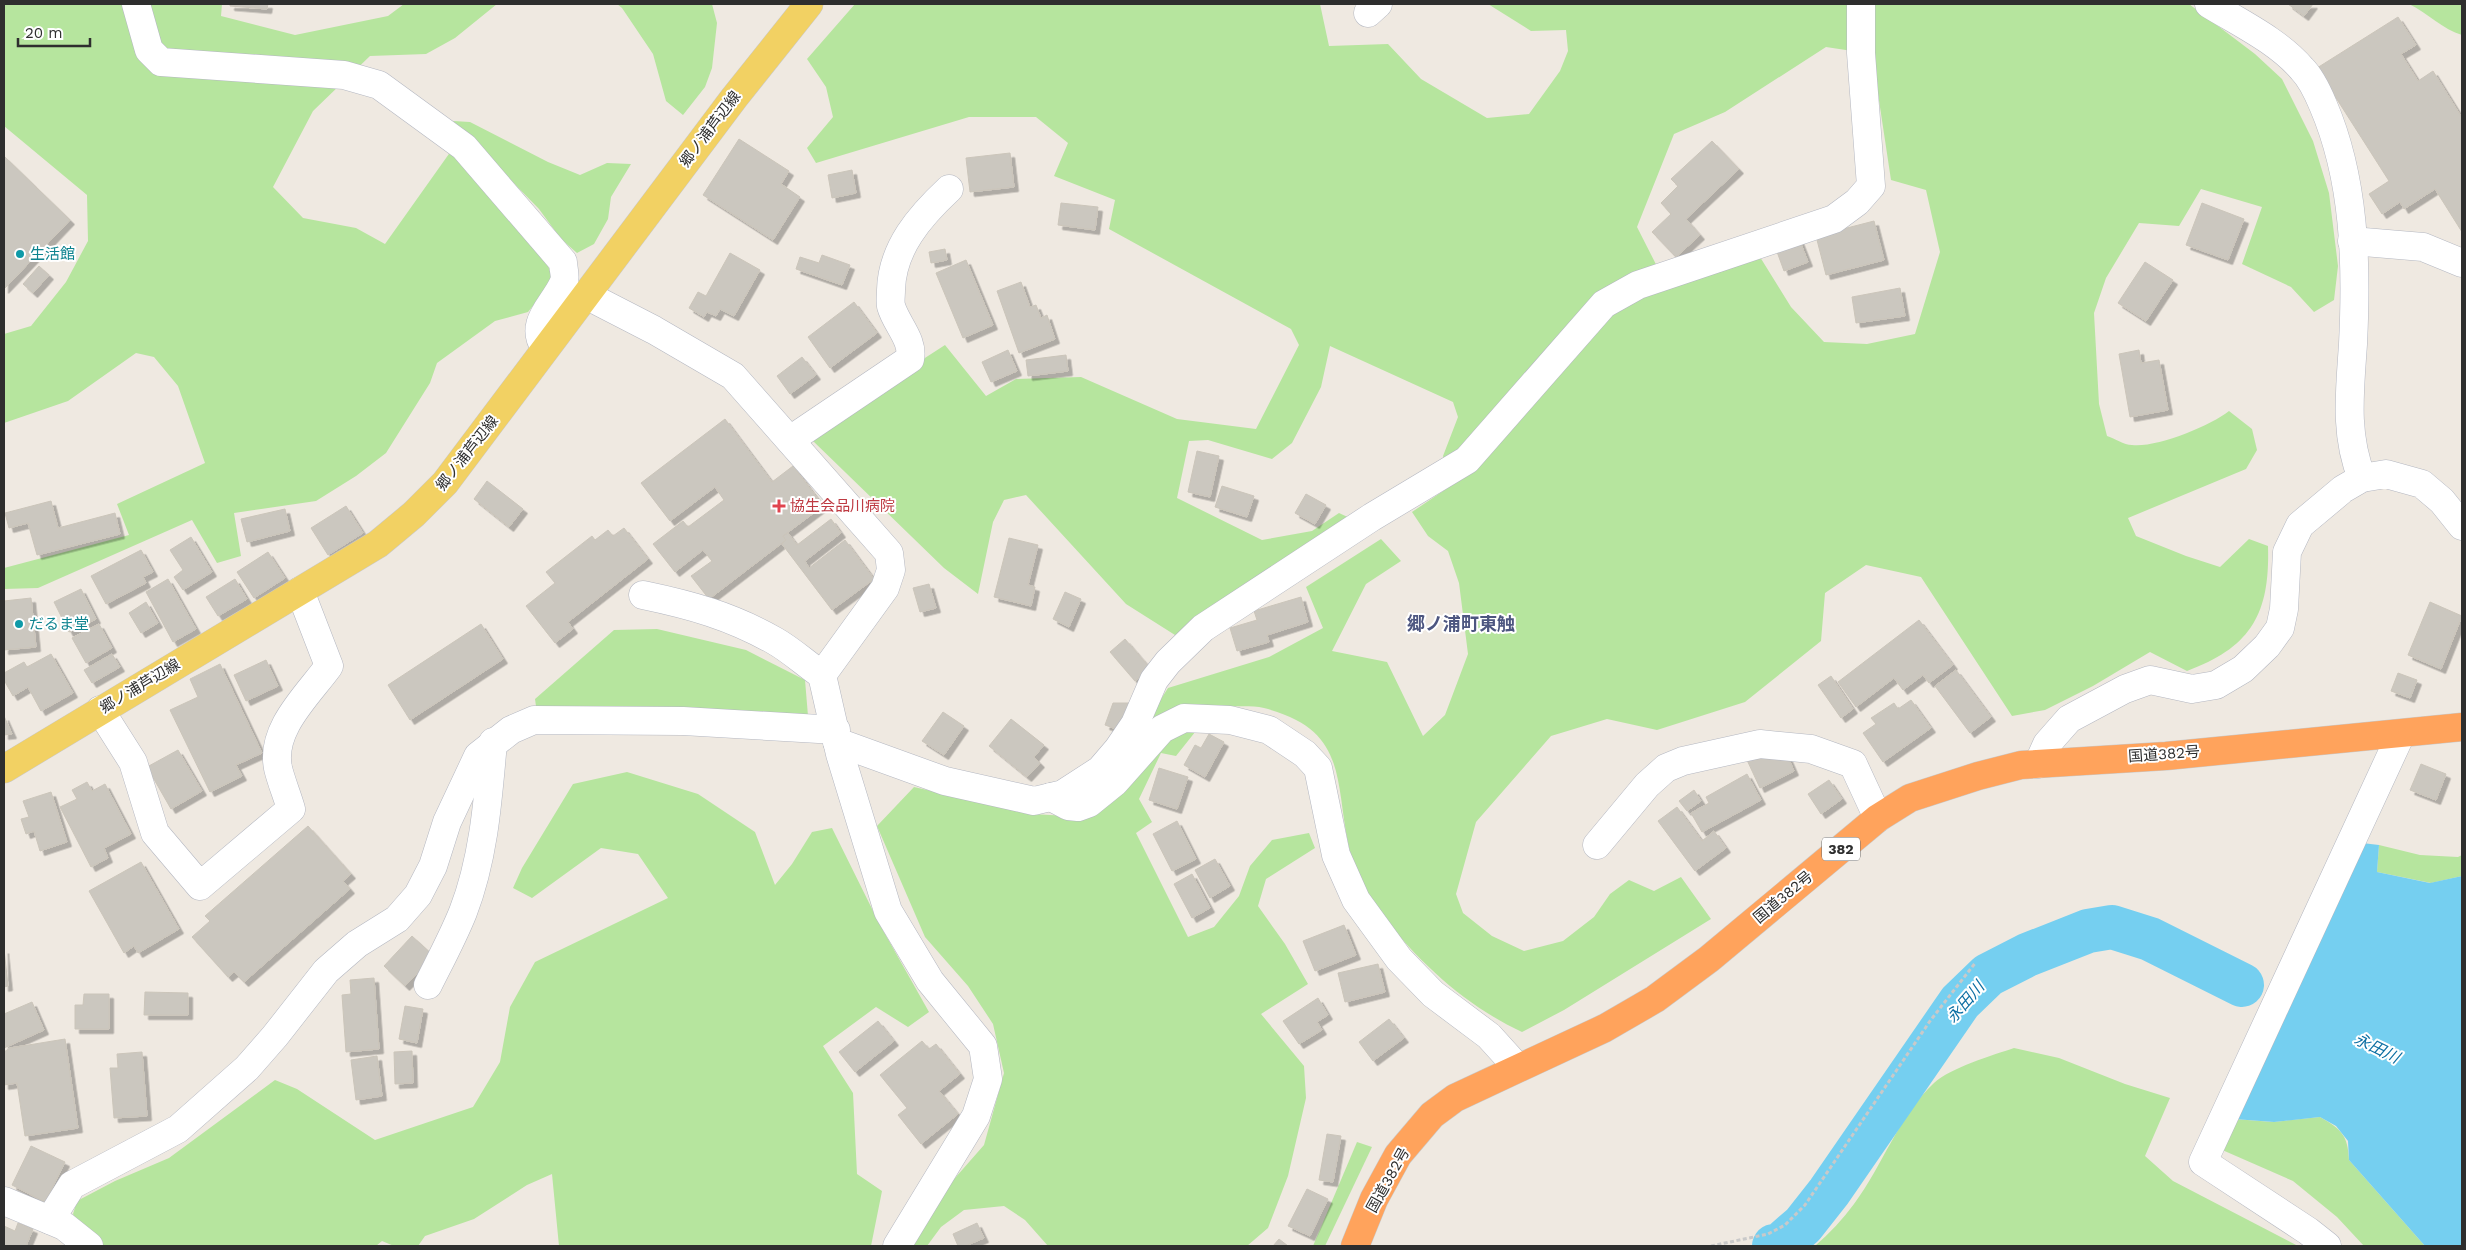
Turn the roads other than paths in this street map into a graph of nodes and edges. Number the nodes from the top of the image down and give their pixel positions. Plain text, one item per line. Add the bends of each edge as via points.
1 (136, 4) edge
2 (809, 4) edge
3 (1860, 4) edge
4 (2209, 4) edge
5 (950, 189) dead end
6 (2352, 241) junction
7 (2462, 263) edge
8 (586, 295) junction
9 (545, 348) junction
10 (790, 440) junction
11 (2362, 478) junction
12 (2462, 526) edge
13 (300, 591) junction
14 (643, 595) dead end
15 (822, 675) junction
16 (100, 710) junction
17 (2462, 726) edge
18 (2401, 734) junction
19 (837, 736) junction
20 (493, 742) junction
21 (2038, 764) junction
22 (4, 769) edge
23 (1051, 797) junction
24 (1878, 818) junction
25 (1597, 845) dead end
26 (428, 985) dead end
27 (1518, 1068) junction
28 (4, 1201) edge
29 (50, 1220) junction
30 (89, 1246) edge
31 (897, 1246) edge
32 (1355, 1246) edge
33 (2327, 1246) edge

1 - 9 street via 149,50 161,62 344,75 379,85 464,147 562,262 565,280 538,328 538,339
2 - 8 main road, 郷ノ浦芦辺線
3 - 23 street via 1871,186 1857,202 1834,219 1638,285 1604,304 1467,460 1372,517 1203,628 1154,680 1135,724 1100,770 1063,794
4 - 6 street via 2282,50 2303,69 2326,112 2343,163
5 - 10 street via 929,208 908,236 891,277 891,305 912,350 910,359
6 - 7 street via 2423,247
6 - 11 street via 2356,289 2349,415 2353,456
8 - 9 main road, 郷ノ浦芦辺線
8 - 10 street via 733,376
9 - 13 main road, 郷ノ浦芦辺線 via 445,483 414,514 378,544
10 - 15 street via 889,553 891,570 886,588
11 - 12 street via 2386,474 2422,484 2442,500
11 - 21 street via 2343,489 2300,525 2287,552 2280,628 2243,669 2216,685 2192,689 2150,680 2125,689 2069,719 2047,744
13 - 16 main road, 郷ノ浦芦辺線
13 - 16 street via 329,666 287,721 277,747 278,766 291,809 200,886 155,833 133,762
14 - 15 street via 695,606 735,620 776,642
15 - 19 street
16 - 22 main road, 郷ノ浦芦辺線
17 - 18 highway, 国道382号 / 382
18 - 21 highway, 国道382号 / 382 via 2166,756
18 - 33 street via 2203,1162
19 - 20 street via 683,721 534,720
19 - 23 street via 945,781 1034,801
19 - 31 street via 888,911 930,981 983,1046 988,1080 976,1116
20 - 26 street via 488,811 478,860 463,911
20 - 29 street via 478,756 418,895 397,919 357,944 326,971 247,1068 178,1129 72,1185
21 - 24 highway, 国道382号 / 382 via 2004,770 1910,798
23 - 27 street via 1068,806 1089,803 1115,782 1162,729 1184,718 1230,720 1269,730 1305,754 1318,768 1336,855 1356,900 1399,959 1433,994 1489,1036
24 - 25 street via 1853,764 1811,750 1760,744 1666,768 1647,785
24 - 27 highway, 国道382号 / 382 via 1709,959 1655,999 1605,1028
27 - 32 highway, 国道382号 / 382 via 1455,1098 1432,1115 1398,1155 1374,1199
28 - 29 street
29 - 30 street via 64,1226

